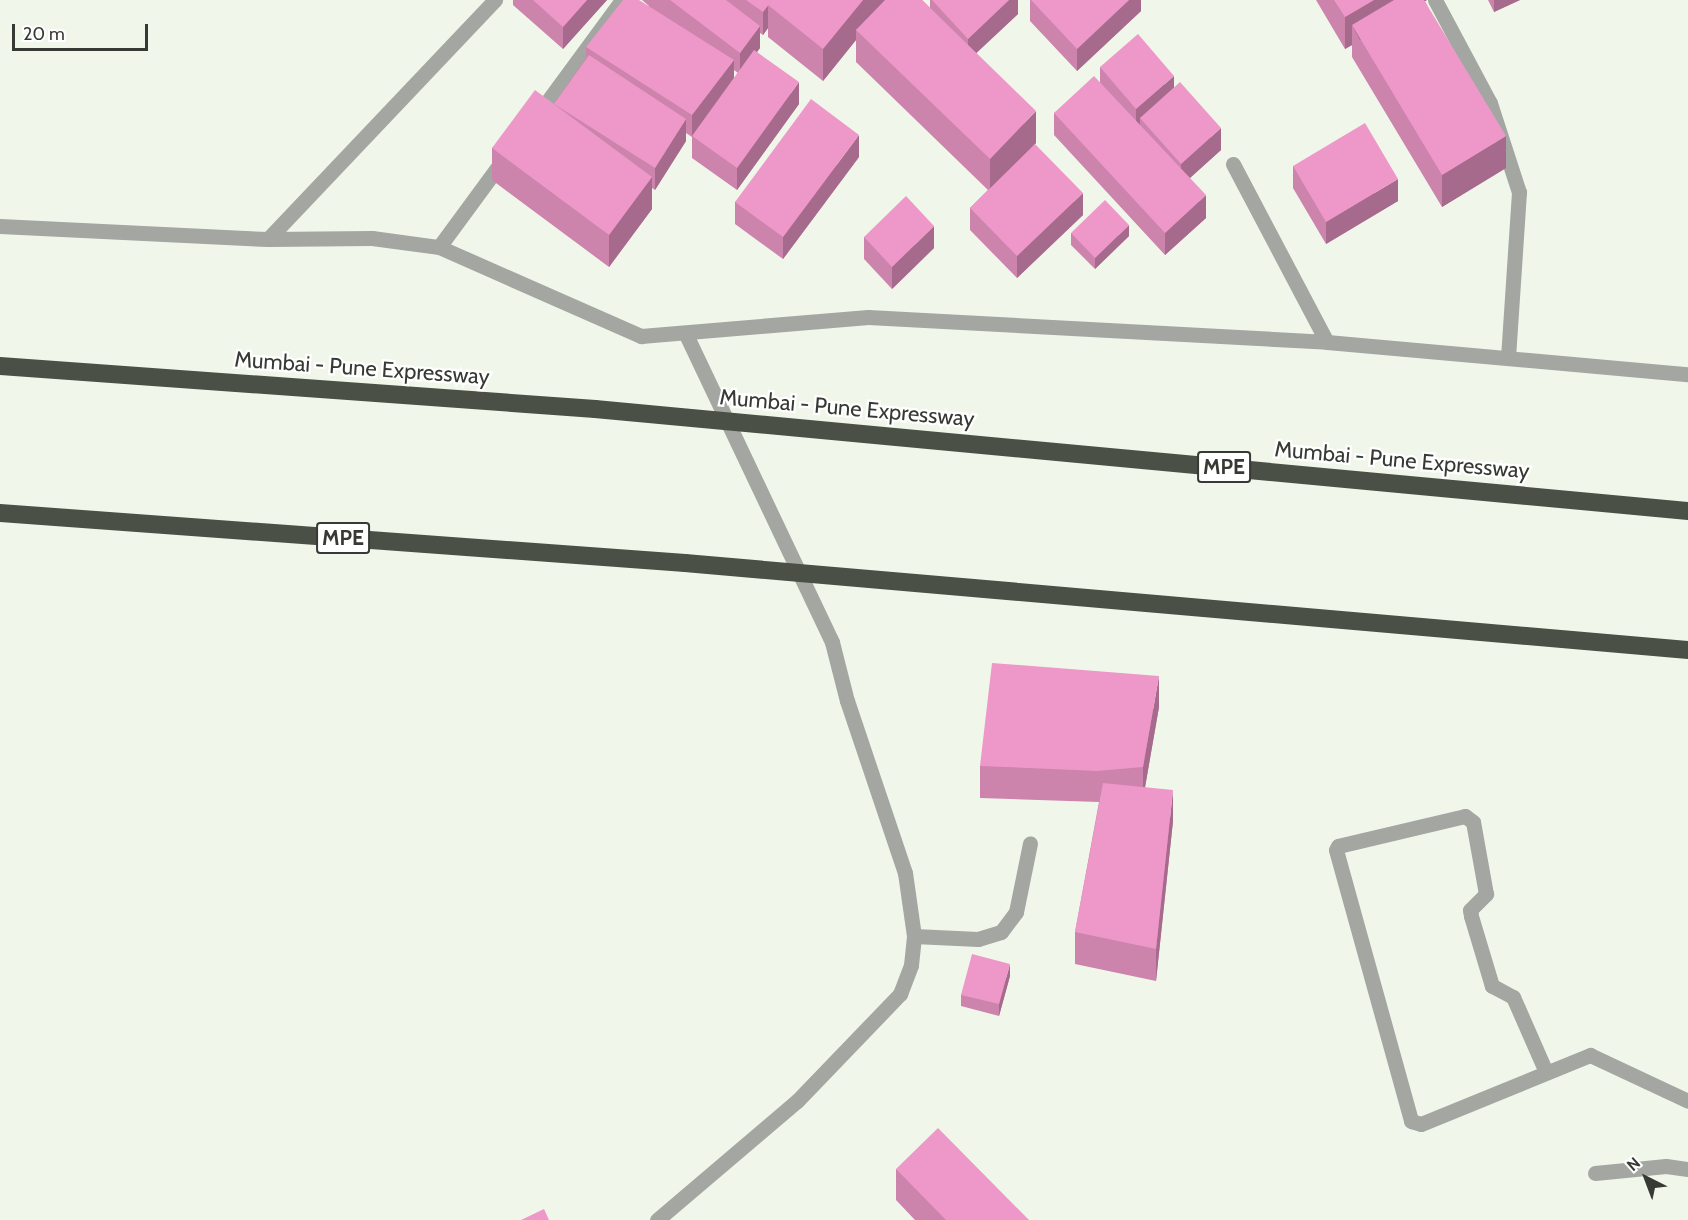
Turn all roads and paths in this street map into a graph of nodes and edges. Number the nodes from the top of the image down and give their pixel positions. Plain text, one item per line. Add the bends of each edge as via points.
1 (495, 0) edge
2 (622, 0) edge
3 (1435, 0) edge
4 (1233, 164) dead end
5 (0, 226) edge
6 (268, 239) junction
7 (439, 247) junction
8 (684, 333) junction
9 (1327, 342) junction
10 (1508, 357) junction
11 (0, 366) edge
12 (1688, 374) edge
13 (1688, 511) edge
14 (0, 513) edge
15 (1688, 650) edge
16 (1030, 843) dead end
17 (914, 936) junction
18 (1545, 1072) junction
19 (1688, 1101) edge
20 (1688, 1169) edge
21 (1595, 1173) dead end
22 (657, 1220) edge

1 - 6 street
2 - 7 street
3 - 10 street via 1490,103 1519,192
4 - 9 street
5 - 6 street
6 - 7 street via 372,238
7 - 8 street via 641,336
8 - 9 street via 868,317
8 - 17 street via 832,642 847,701 905,873
9 - 10 street
10 - 12 street
11 - 13 highway, Mumbai - Pune Expressway / MPE via 594,409
14 - 15 highway, MPE via 686,563
16 - 17 street via 1016,912 1001,932 978,939
17 - 22 street via 911,964 900,994 797,1101
18 - 18 street via 1421,1124 1411,1121 1338,846 1465,816 1473,822 1486,894 1470,910 1471,916 1492,986 1513,997
18 - 19 street via 1590,1055
20 - 21 street via 1666,1166

